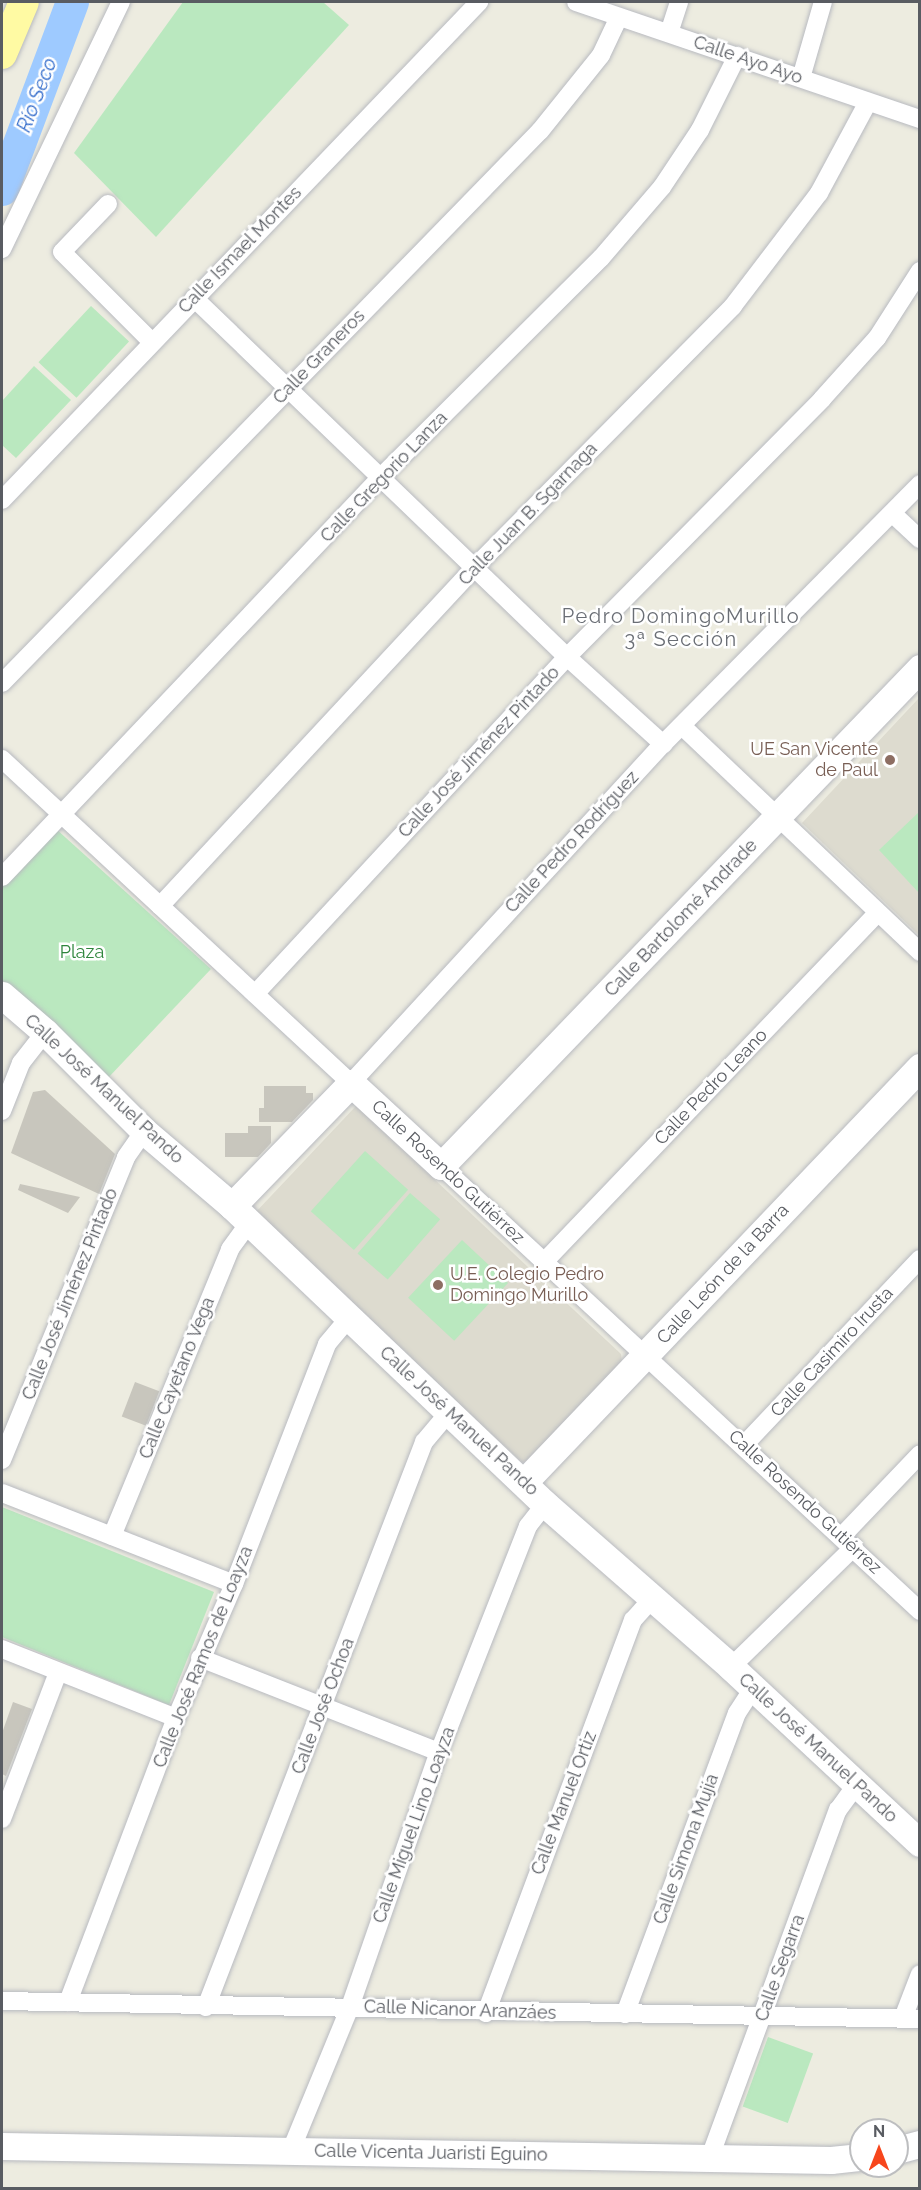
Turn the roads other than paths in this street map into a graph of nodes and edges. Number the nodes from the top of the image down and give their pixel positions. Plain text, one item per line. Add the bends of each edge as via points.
1 (24, 2) edge
2 (121, 2) edge
3 (479, 2) edge
4 (576, 2) edge
5 (679, 2) edge
6 (823, 2) edge
7 (619, 17) junction
8 (669, 33) junction
9 (2, 54) edge
10 (737, 56) junction
11 (801, 78) junction
12 (868, 102) junction
13 (920, 119) edge
14 (108, 204) dead end
15 (2, 249) edge
16 (920, 272) edge
17 (194, 298) junction
18 (152, 342) junction
19 (288, 388) junction
20 (380, 478) junction
21 (920, 484) edge
22 (2, 500) edge
23 (892, 514) junction
24 (920, 539) edge
25 (474, 568) junction
26 (567, 657) junction
27 (920, 668) edge
28 (2, 683) edge
29 (683, 727) junction
30 (663, 744) junction
31 (2, 759) edge
32 (61, 814) junction
33 (778, 818) junction
34 (2, 877) edge
35 (160, 906) junction
36 (878, 913) junction
37 (920, 952) edge
38 (255, 994) junction
39 (2, 995) edge
40 (45, 1032) junction
41 (920, 1067) edge
42 (351, 1083) junction
43 (2, 1111) edge
44 (144, 1131) junction
45 (441, 1166) junction
46 (240, 1215) junction
47 (920, 1259) edge
48 (544, 1262) junction
49 (349, 1318) junction
50 (646, 1356) junction
51 (450, 1411) junction
52 (744, 1445) junction
53 (920, 1454) edge
54 (2, 1460) edge
55 (525, 1481) junction
56 (2, 1493) edge
57 (545, 1504) junction
58 (112, 1536) junction
59 (848, 1542) junction
60 (234, 1584) junction
61 (652, 1599) junction
62 (920, 1611) edge
63 (2, 1649) edge
64 (200, 1658) junction
65 (731, 1666) junction
66 (58, 1672) junction
67 (753, 1688) junction
68 (323, 1708) junction
69 (176, 1718) junction
70 (439, 1752) junction
71 (857, 1784) junction
72 (2, 1819) edge
73 (920, 1844) edge
74 (920, 1974) edge
75 (2, 2001) edge
76 (68, 2002) junction
77 (206, 2007) junction
78 (350, 2007) junction
79 (486, 2013) junction
80 (625, 2014) junction
81 (762, 2014) junction
82 (911, 2019) edge
83 (2, 2146) edge
84 (291, 2150) junction
85 (710, 2157) junction
86 (849, 2158) edge

1 - 9 main road
2 - 15 street
3 - 17 street, Calle Ismael Montes
4 - 7 street, Calle Ayo Ayo
5 - 8 street
6 - 11 street
7 - 8 street, Calle Ayo Ayo
7 - 19 street, Calle Graneros via 601,55 540,131
8 - 10 street, Calle Ayo Ayo
10 - 11 street, Calle Ayo Ayo
10 - 20 street, Calle Gregorio Lanza via 700,130 662,187 601,258
11 - 12 street, Calle Ayo Ayo
12 - 13 street, Calle Ayo Ayo
12 - 25 street, Calle Juan B. Sgarnaga via 819,193 733,306
14 - 18 street via 62,252
16 - 26 street, Calle José Jiménez Pintado via 877,338 822,399
17 - 18 street, Calle Ismael Montes
17 - 19 street
18 - 22 street, Calle Ismael Montes
19 - 20 street
19 - 28 street, Calle Graneros
20 - 25 street
20 - 32 street, Calle Gregorio Lanza
21 - 23 street, Calle Pedro Rodríguez
23 - 24 street
23 - 29 street, Calle Pedro Rodríguez
25 - 26 street
25 - 35 street, Calle Juan B. Sgarnaga
26 - 30 street
26 - 38 street, Calle José Jiménez Pintado
27 - 33 street, Calle Bartolomé Andrade
29 - 30 street, Calle Pedro Rodríguez
29 - 33 street
30 - 42 street, Calle Pedro Rodríguez
31 - 32 street, Calle Rosendo Gutiérrez
32 - 34 street, Calle Gregorio Lanza
32 - 35 street, Calle Rosendo Gutiérrez
33 - 36 street
33 - 45 street, Calle Bartolomé Andrade
35 - 38 street, Calle Rosendo Gutiérrez
36 - 37 street
36 - 48 street, Calle Pedro Leano
38 - 42 street, Calle Rosendo Gutiérrez
39 - 40 street, Calle José Manuel Pando
40 - 43 street via 21,1063
40 - 44 street, Calle José Manuel Pando
41 - 50 street, Calle León de la Barra
42 - 45 street, Calle Rosendo Gutiérrez
42 - 46 street, Calle Pedro Rodríguez
44 - 46 street, Calle José Manuel Pando
44 - 54 street, Calle José Jiménez Pintado via 126,1157
45 - 48 street, Calle Rosendo Gutiérrez
46 - 49 street, Calle José Manuel Pando
46 - 58 street, Calle Cayetano Vega via 230,1249
47 - 52 street, Calle Casimiro Irusta
48 - 50 street, Calle Rosendo Gutiérrez
49 - 51 street, Calle José Manuel Pando
49 - 60 street, Calle José Ramos de Loayza via 327,1344
50 - 52 street, Calle Rosendo Gutiérrez
50 - 55 street, Calle León de la Barra
51 - 55 street, Calle José Manuel Pando
51 - 68 street, Calle José Ochoa via 424,1442
52 - 59 street, Calle Rosendo Gutiérrez
53 - 59 street
55 - 57 street, Calle José Manuel Pando
56 - 58 street
57 - 61 street, Calle José Manuel Pando
57 - 70 street, Calle Miguel Lino Loayza via 528,1526
58 - 60 street
59 - 62 street, Calle Rosendo Gutiérrez
59 - 65 street
60 - 64 street, Calle José Ramos de Loayza
61 - 65 street, Calle José Manuel Pando
61 - 79 street, Calle Manuel Ortiz via 633,1620
63 - 66 street
64 - 68 street
64 - 69 street, Calle José Ramos de Loayza
65 - 67 street, Calle José Manuel Pando
66 - 69 street
66 - 72 street
67 - 71 street, Calle José Manuel Pando
67 - 80 street, Calle Simona Mujía via 736,1713
68 - 70 street
68 - 77 street, Calle José Ochoa
69 - 76 street, Calle José Ramos de Loayza
70 - 78 street, Calle Miguel Lino Loayza
71 - 73 street, Calle José Manuel Pando
71 - 81 street, Calle Segarra via 838,1810
74 - 82 street
75 - 76 street, Calle Nicanor Aranzáes
76 - 77 street, Calle Nicanor Aranzáes
77 - 78 street, Calle Nicanor Aranzáes
78 - 79 street, Calle Nicanor Aranzáes
78 - 84 street, Calle Miguel Lino Loayza
79 - 80 street, Calle Nicanor Aranzáes
80 - 81 street, Calle Nicanor Aranzáes
81 - 82 street, Calle Nicanor Aranzáes
81 - 85 street, Calle Segarra
83 - 84 street, Calle Vicenta Juaristi Eguino
84 - 85 street, Calle Vicenta Juaristi Eguino
85 - 86 street, Calle Vicenta Juaristi Eguino

